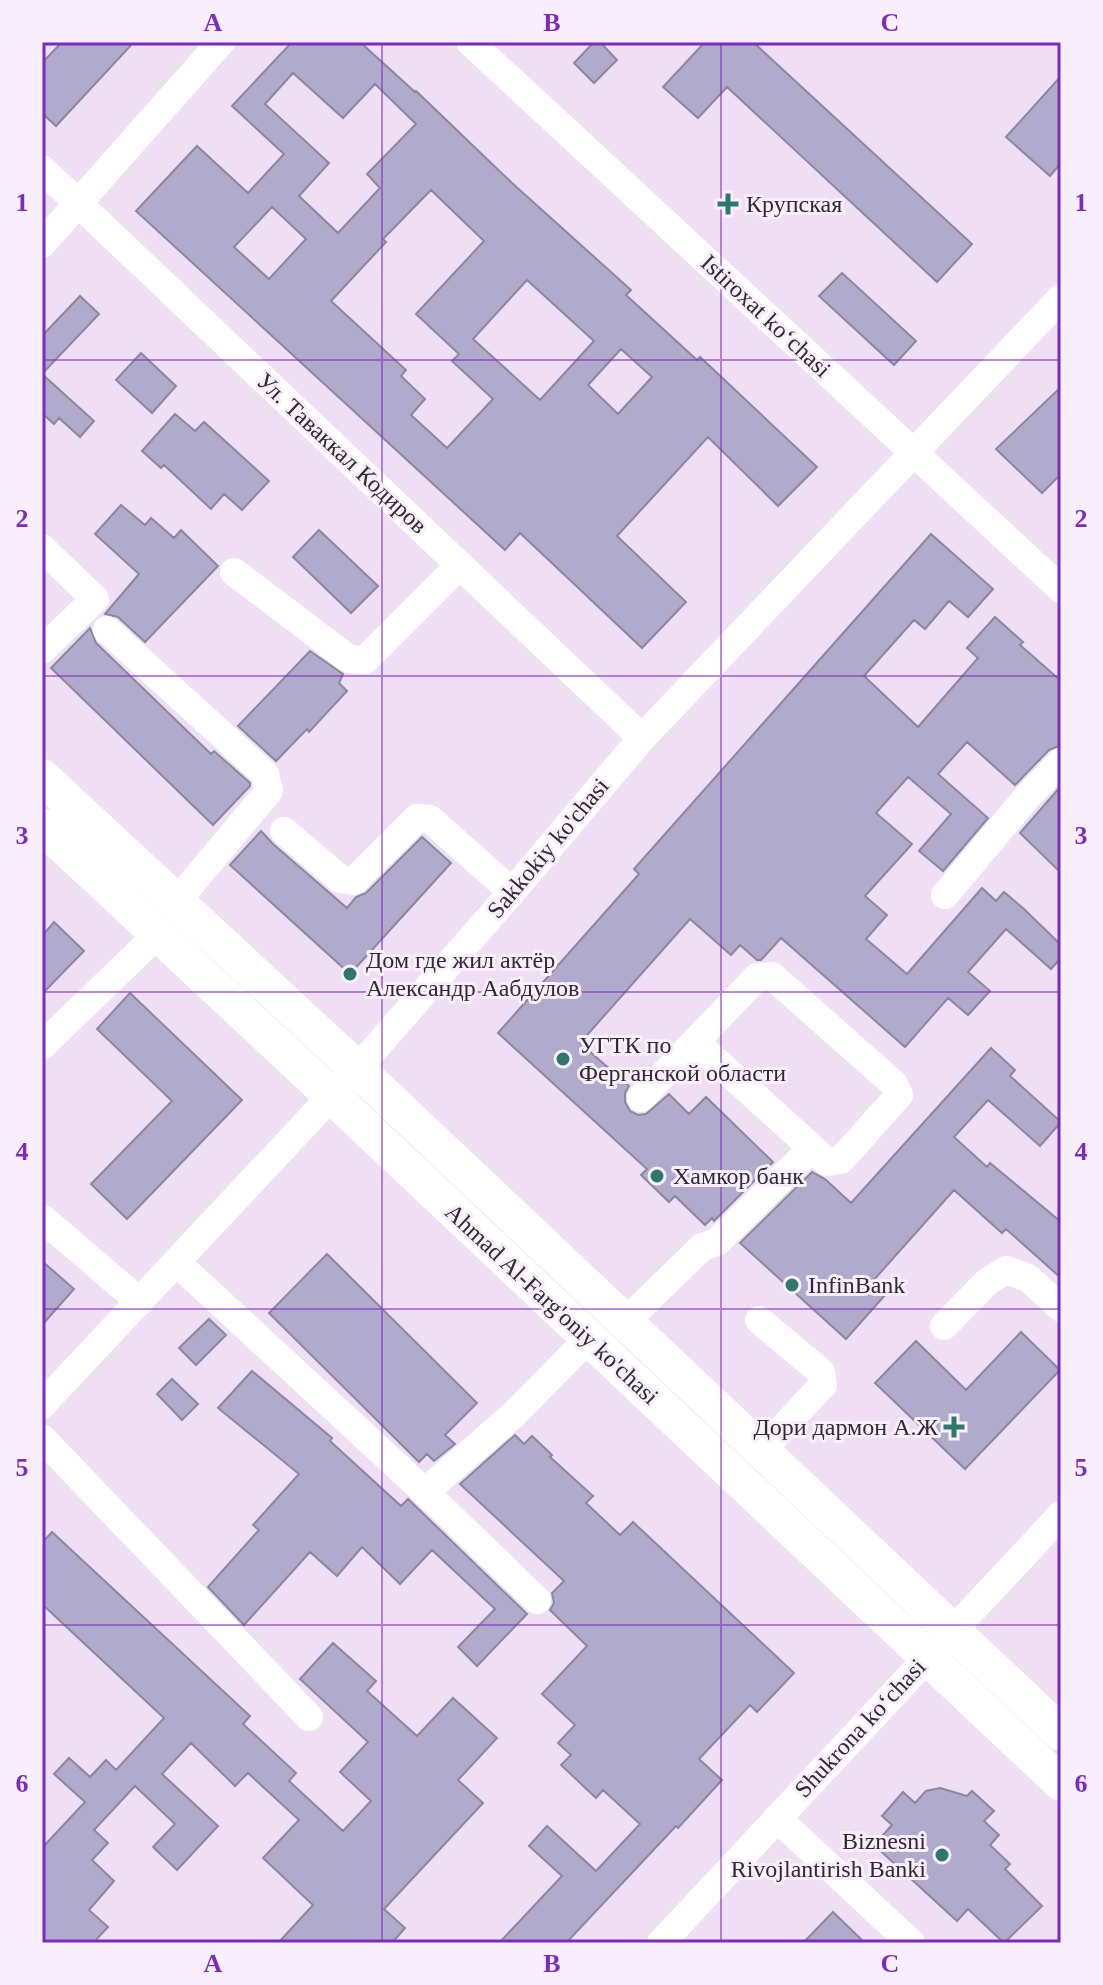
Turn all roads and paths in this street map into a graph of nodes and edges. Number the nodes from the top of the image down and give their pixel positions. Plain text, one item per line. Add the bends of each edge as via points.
1 (221, 42) edge
2 (470, 42) edge
3 (42, 169) edge
4 (79, 203) junction
5 (42, 244) edge
6 (1061, 298) edge
7 (913, 453) junction
8 (42, 548) edge
9 (460, 565) junction
10 (234, 572) dead end
11 (1061, 589) edge
12 (107, 630) dead end
13 (42, 650) edge
14 (642, 738) junction
15 (1061, 762) edge
16 (42, 777) edge
17 (42, 826) edge
18 (284, 831) dead end
19 (512, 892) junction
20 (945, 895) dead end
21 (176, 902) junction
22 (158, 934) junction
23 (44, 1040) edge
24 (695, 1042) junction
25 (357, 1069) junction
26 (332, 1096) junction
27 (641, 1098) dead end
28 (812, 1148) junction
29 (42, 1218) edge
30 (176, 1262) junction
31 (140, 1302) junction
32 (1061, 1308) edge
33 (759, 1320) dead end
34 (625, 1322) junction
35 (944, 1326) dead end
36 (589, 1338) junction
37 (42, 1405) edge
38 (42, 1438) edge
39 (761, 1451) junction
40 (425, 1492) junction
41 (1061, 1515) edge
42 (537, 1600) dead end
43 (951, 1631) junction
44 (926, 1657) junction
45 (309, 1717) dead end
46 (1061, 1733) edge
47 (1061, 1783) edge
48 (777, 1818) junction
49 (661, 1943) edge
50 (911, 1943) edge

1 - 4 street
2 - 7 street, Istiroxat koʻchasi
3 - 4 street, Ул. Таваккал Кодиров
4 - 5 street
4 - 9 street, Ул. Таваккал Кодиров
6 - 7 street, Sakkokiy ko'chasi
7 - 11 street, Istiroxat koʻchasi
7 - 14 street, Sakkokiy ko'chasi
8 - 13 street via 95,599
9 - 10 street via 365,660 349,659
9 - 14 street, Ул. Таваккал Кодиров
12 - 21 street via 265,774 269,791
14 - 19 street, Sakkokiy ko'chasi
15 - 20 street
16 - 21 main road, Ahmad Al-Farg'oniy ko'chasi
17 - 22 main road, Ahmad Al-Farg'oniy ko'chasi
18 - 19 street via 340,879 354,881 417,818 430,819
19 - 25 street, Sakkokiy ko'chasi
21 - 25 main road, Ahmad Al-Farg'oniy ko'chasi
22 - 23 street
22 - 26 main road, Ahmad Al-Farg'oniy ko'chasi
24 - 27 street
24 - 28 street
24 - 28 street via 757,977 772,976 894,1084 899,1095 841,1160 827,1162
25 - 26 street, Sakkokiy ko'chasi
25 - 34 main road, Ahmad Al-Farg'oniy ko'chasi
26 - 30 street, Sakkokiy ko'chasi
26 - 36 main road, Ahmad Al-Farg'oniy ko'chasi
28 - 34 street via 717,1242 702,1247
29 - 31 street
30 - 31 street, Sakkokiy ko'chasi
30 - 40 street
31 - 37 street, Sakkokiy ko'chasi
32 - 35 street via 1028,1278 1006,1270
33 - 39 street via 821,1372 823,1385
34 - 39 main road, Ahmad Al-Farg'oniy ko'chasi
36 - 40 street via 513,1415
36 - 44 main road, Ahmad Al-Farg'oniy ko'chasi
38 - 45 street
39 - 43 main road, Ahmad Al-Farg'oniy ko'chasi
40 - 42 street
41 - 43 street, Shukrona koʻchasi
43 - 44 street, Shukrona koʻchasi
43 - 46 main road, Ahmad Al-Farg'oniy ko'chasi
44 - 47 main road, Ahmad Al-Farg'oniy ko'chasi
44 - 48 street, Shukrona koʻchasi
48 - 49 street, Shukrona koʻchasi
48 - 50 street

